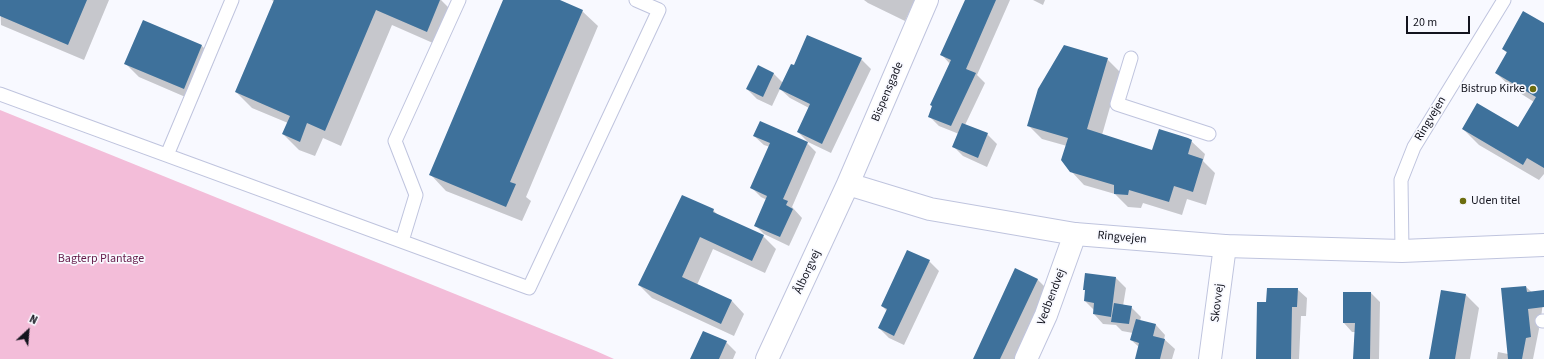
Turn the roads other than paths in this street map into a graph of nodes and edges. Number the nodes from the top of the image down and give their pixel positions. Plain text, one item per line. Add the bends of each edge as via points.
1 (232, 0) edge
2 (459, 0) edge
3 (636, 0) edge
4 (927, 0) edge
5 (1504, 0) edge
6 (1131, 58) dead end
7 (0, 94) edge
8 (1209, 134) dead end
9 (167, 154) junction
10 (848, 184) junction
11 (1075, 234) junction
12 (402, 241) junction
13 (1544, 245) edge
14 (1225, 246) junction
15 (1402, 251) junction
16 (767, 359) edge
17 (1026, 359) edge
18 (1210, 359) edge

1 - 9 lane
2 - 12 lane via 395,141 416,195
3 - 12 lane via 658,10 530,288
4 - 10 main road, Bispensgade
5 - 15 lane, Ringvejen via 1414,148 1401,180
6 - 8 lane via 1117,104
7 - 9 lane
9 - 12 lane
10 - 11 main road, Ringvejen via 930,209
10 - 16 main road, Ålborgvej
11 - 14 main road, Ringvejen
11 - 17 main road, Vedbendvej via 1046,315
13 - 15 main road, Ringvejen
14 - 15 main road, Ringvejen
14 - 18 main road, Skovvej

